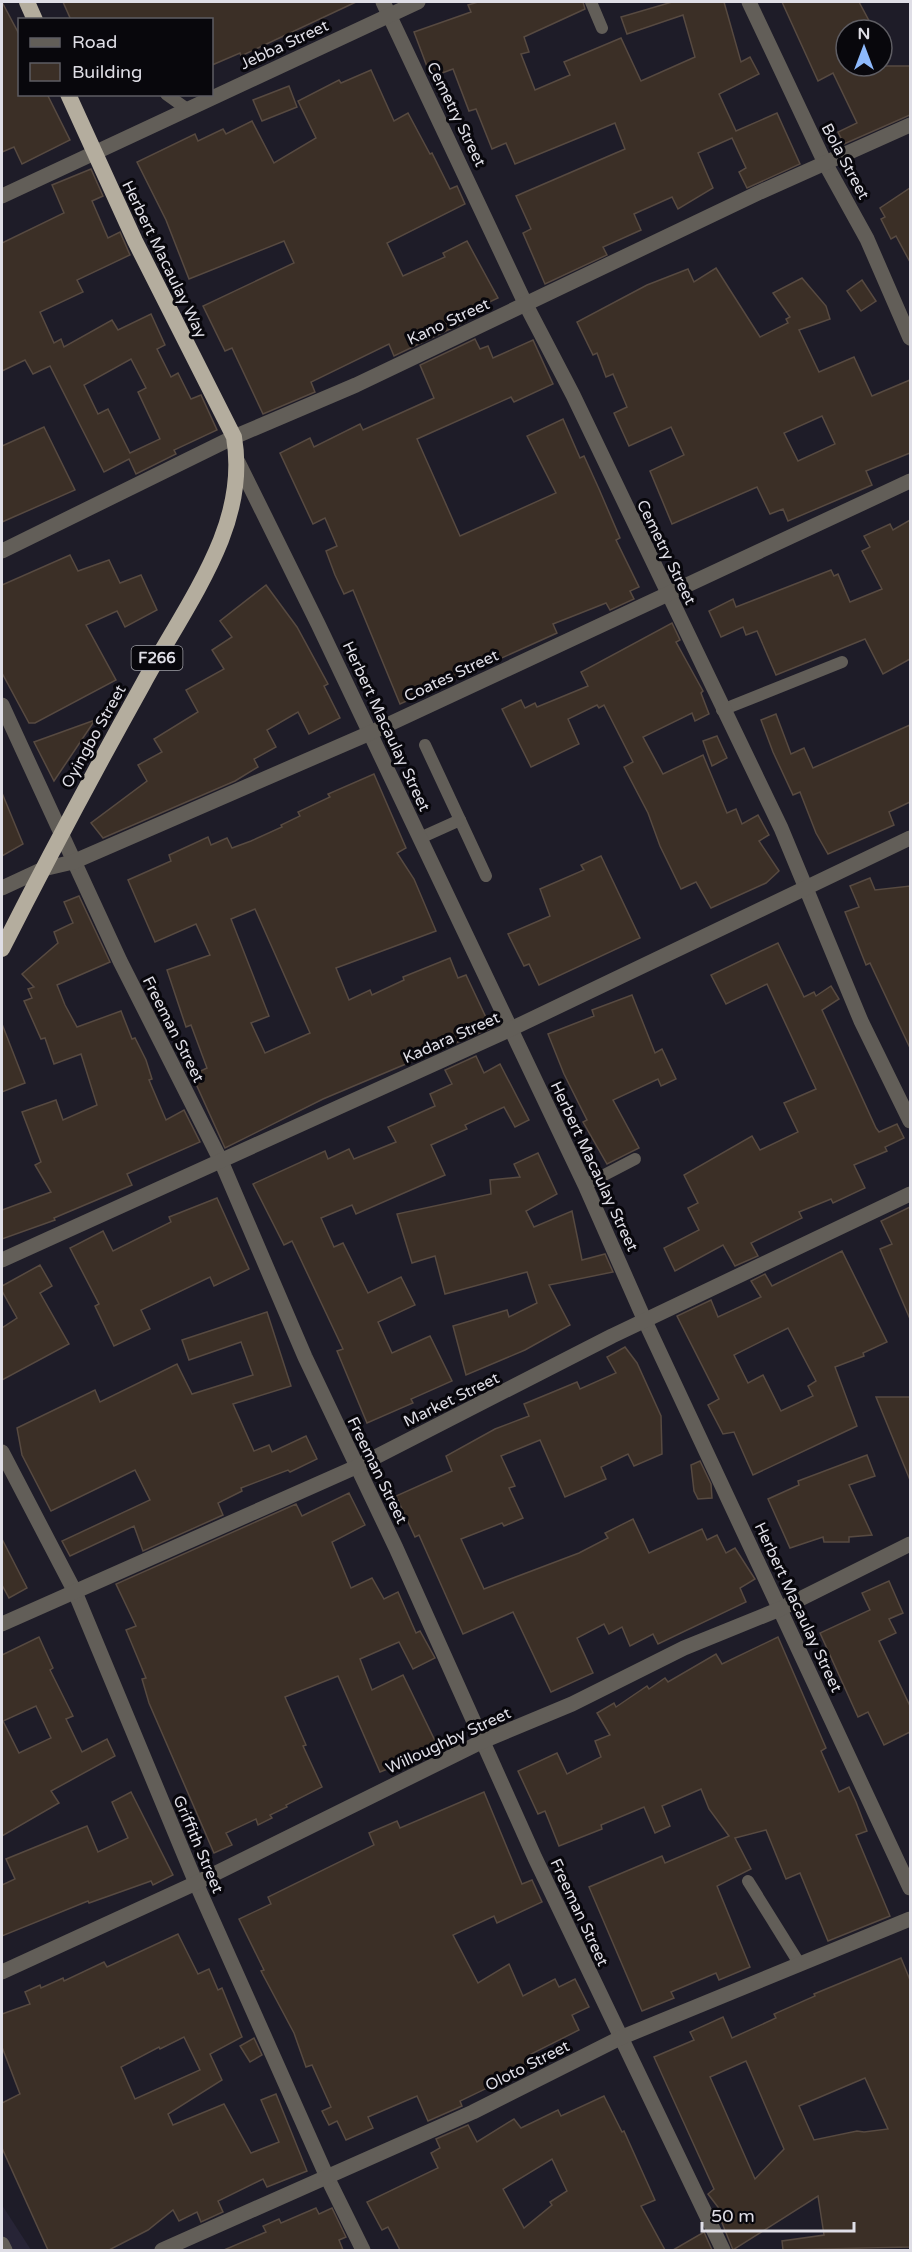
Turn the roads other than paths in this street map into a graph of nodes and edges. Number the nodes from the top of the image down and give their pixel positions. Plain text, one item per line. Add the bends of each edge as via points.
1 (27, 2) edge
2 (418, 2) edge
3 (591, 2) edge
4 (749, 2) edge
5 (387, 8) edge
6 (34, 18) edge
7 (602, 28) dead end
8 (69, 96) edge
9 (169, 96) edge
10 (213, 96) edge
11 (213, 96) edge
12 (187, 109) junction
13 (910, 125) edge
14 (93, 152) junction
15 (825, 163) junction
16 (2, 196) edge
17 (526, 305) junction
18 (910, 338) edge
19 (234, 438) junction
20 (238, 462) junction
21 (910, 481) edge
22 (2, 551) edge
23 (667, 592) junction
24 (842, 662) dead end
25 (2, 705) edge
26 (722, 710) junction
27 (370, 733) junction
28 (425, 745) dead end
29 (460, 820) junction
30 (60, 834) junction
31 (420, 838) junction
32 (910, 838) edge
33 (73, 862) junction
34 (43, 869) junction
35 (486, 876) dead end
36 (807, 885) junction
37 (2, 888) edge
38 (2, 949) edge
39 (511, 1029) junction
40 (910, 1121) edge
41 (635, 1158) dead end
42 (221, 1161) junction
43 (585, 1185) junction
44 (910, 1194) edge
45 (2, 1260) edge
46 (645, 1320) junction
47 (2, 1452) edge
48 (356, 1467) junction
49 (910, 1544) edge
50 (75, 1592) junction
51 (780, 1609) junction
52 (2, 1624) edge
53 (483, 1741) junction
54 (748, 1881) dead end
55 (195, 1882) junction
56 (910, 1888) edge
57 (910, 1919) edge
58 (799, 1963) junction
59 (2, 1972) edge
60 (620, 2038) junction
61 (327, 2177) junction
62 (2, 2244) edge
63 (5, 2250) edge
64 (162, 2250) edge
65 (363, 2250) edge
66 (723, 2250) edge

1 - 6 highway
2 - 5 street, Jebba Street
3 - 7 lane
4 - 15 street, Bola Street
5 - 10 street, Jebba Street
5 - 17 street, Cemetry Street
8 - 14 highway, Herbert Macaulay Way / F266
9 - 12 lane
11 - 12 street, Jebba Street
12 - 14 street, Jebba Street
13 - 15 street, Kano Street
14 - 16 street, Jebba Street
14 - 19 highway, Herbert Macaulay Way / F266
15 - 17 street, Kano Street
15 - 18 street, Bola Street via 867,239
17 - 19 street, Kano Street
17 - 23 street, Cemetry Street
19 - 20 highway, Oyingbo Street / F266
19 - 22 street, Kano Street
20 - 27 street, Herbert Macaulay Street
20 - 30 highway, Oyingbo Street / F266 via 231,509 199,587
21 - 23 street, Coates Street
23 - 26 street, Cemetry Street
23 - 27 street, Coates Street
24 - 26 lane
25 - 30 street, Freeman Street
26 - 36 street, Cemetry Street
27 - 31 street, Herbert Macaulay Street
27 - 33 street, Coates Street
28 - 29 lane
29 - 31 lane
29 - 35 lane
30 - 33 street, Freeman Street
30 - 34 highway, Oyingbo Street / F266
31 - 39 street, Herbert Macaulay Street
32 - 36 street, Kadara Street
33 - 34 street, Coates Street
33 - 42 street, Freeman Street
34 - 37 street, Coates Street
34 - 38 highway, Oyingbo Street / F266
36 - 39 street, Kadara Street
36 - 40 street, Cemetry Street via 861,1021
39 - 42 street, Kadara Street
39 - 43 street, Herbert Macaulay Street
41 - 43 lane
42 - 45 street, Kadara Street
42 - 48 street, Freeman Street
43 - 46 street, Herbert Macaulay Street
44 - 46 street, Market Street
46 - 48 street, Market Street
46 - 51 street, Herbert Macaulay Street
47 - 50 street, Griffith Street
48 - 50 street, Market Street
48 - 53 street, Freeman Street
49 - 51 street, Willoughby Street
50 - 52 street, Market Street
50 - 55 street, Griffith Street
51 - 53 street, Willoughby Street via 684,1648 572,1704
51 - 56 street, Herbert Macaulay Street
53 - 55 street, Willoughby Street
53 - 60 street, Freeman Street
54 - 58 lane
55 - 59 street, Willoughby Street
55 - 61 street, Griffith Street
57 - 58 street, Oloto Street
58 - 60 street, Oloto Street
60 - 61 street, Oloto Street via 473,2112
60 - 66 street, Freeman Street
61 - 64 street, Oloto Street
61 - 65 street, Griffith Street
62 - 63 street

